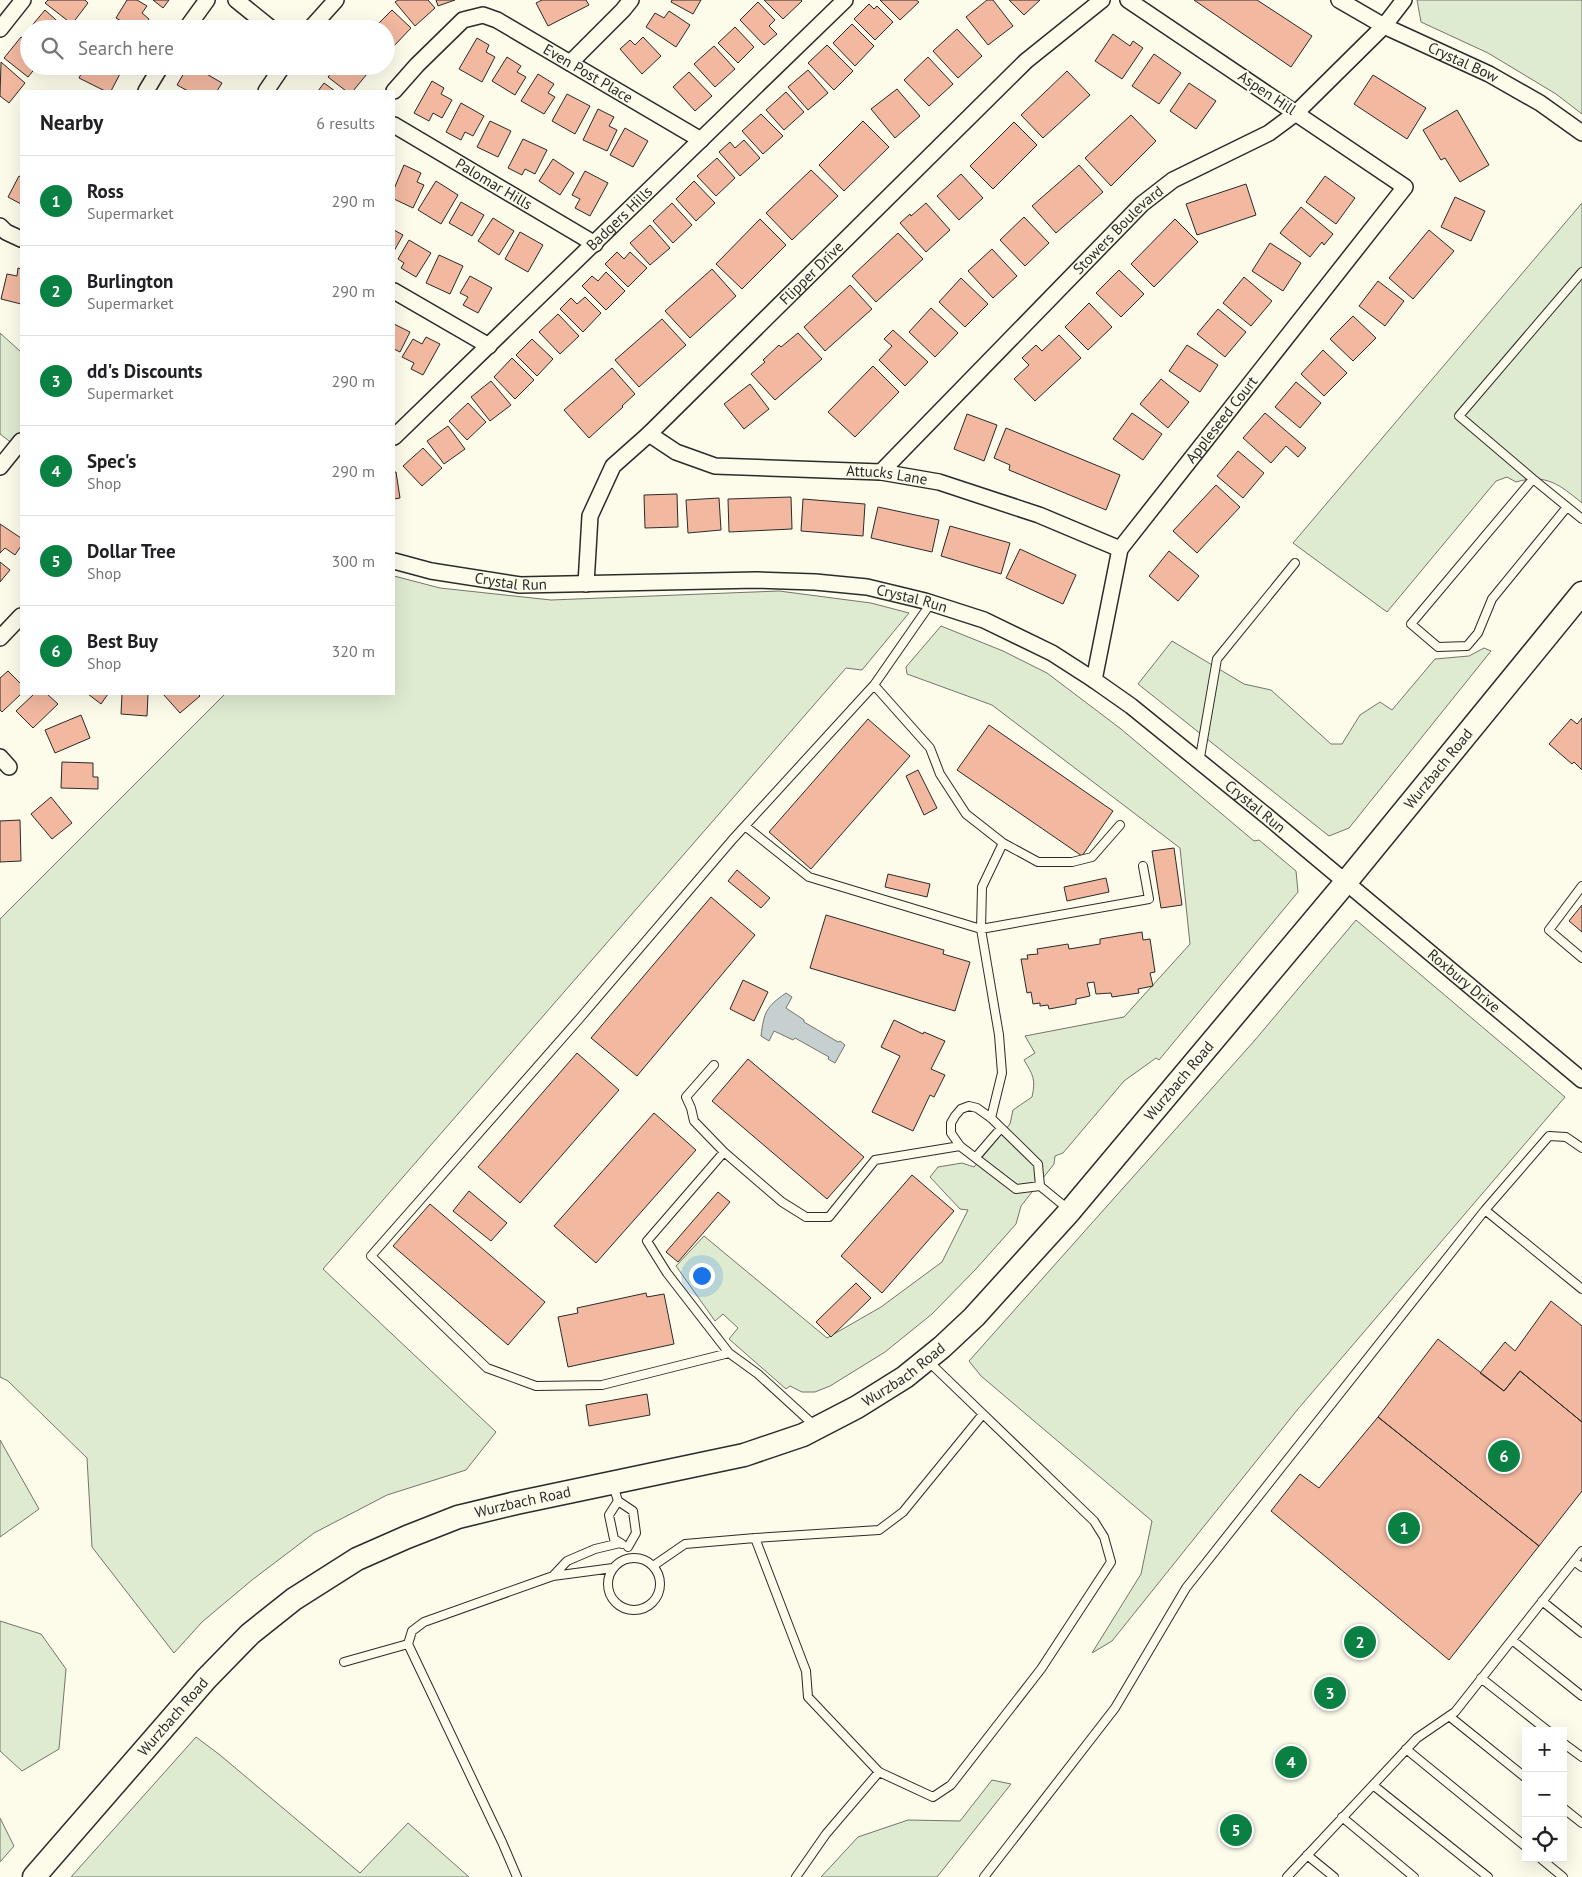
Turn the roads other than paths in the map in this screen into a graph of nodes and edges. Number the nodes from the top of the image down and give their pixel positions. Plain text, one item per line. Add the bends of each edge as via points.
1 (23, 0) edge
2 (207, 0) edge
3 (236, 0) edge
4 (336, 0) edge
5 (631, 0) edge
6 (845, 0) edge
7 (1102, 0) edge
8 (1128, 0) edge
9 (1339, 0) edge
10 (1404, 0) edge
11 (193, 20) edge
12 (261, 20) edge
13 (318, 20) edge
14 (1384, 26) junction
15 (0, 29) edge
16 (570, 63) junction
17 (156, 75) edge
18 (277, 75) edge
19 (147, 90) edge
20 (267, 90) edge
21 (395, 90) edge
22 (1296, 113) junction
23 (395, 126) edge
24 (1582, 133) edge
25 (701, 140) junction
26 (1406, 187) joint
27 (0, 226) edge
28 (20, 239) edge
29 (595, 244) junction
30 (1582, 272) edge
31 (395, 292) edge
32 (489, 346) junction
33 (649, 434) junction
34 (395, 436) edge
35 (20, 442) edge
36 (0, 467) edge
37 (881, 472) junction
38 (1533, 479) junction
39 (1567, 507) junction
40 (1582, 519) edge
41 (1120, 549) junction
42 (395, 561) edge
43 (1295, 563) dead end
44 (586, 584) junction
45 (1582, 593) edge
46 (931, 603) junction
47 (20, 617) edge
48 (0, 638) edge
49 (1094, 680) junction
50 (874, 685) junction
51 (1199, 763) junction
52 (1120, 825) dead end
53 (745, 826) junction
54 (1003, 843) junction
55 (1143, 866) dead end
56 (1346, 882) junction
57 (1582, 886) edge
58 (981, 929) junction
59 (1582, 958) edge
60 (714, 1064) dead end
61 (1582, 1080) edge
62 (991, 1118) junction
63 (1001, 1128) junction
64 (960, 1146) junction
65 (1582, 1148) edge
66 (724, 1152) junction
67 (976, 1157) junction
68 (1040, 1186) junction
69 (1485, 1210) junction
70 (1070, 1211) junction
71 (1582, 1289) edge
72 (729, 1353) junction
73 (926, 1360) junction
74 (983, 1414) junction
75 (817, 1428) junction
76 (615, 1492) junction
77 (755, 1538) junction
78 (620, 1542) junction
79 (628, 1547) junction
80 (1582, 1550) edge
81 (631, 1558) junction
82 (1574, 1561) junction
83 (653, 1566) junction
84 (1582, 1567) edge
85 (613, 1568) junction
86 (553, 1576) junction
87 (1542, 1601) junction
88 (1582, 1633) edge
89 (1512, 1640) junction
90 (408, 1644) junction
91 (344, 1662) dead end
92 (1481, 1678) junction
93 (1582, 1696) edge
94 (1449, 1716) junction
95 (1543, 1727) edge
96 (1567, 1746) edge
97 (1406, 1749) junction
98 (1582, 1758) edge
99 (879, 1772) junction
100 (1522, 1775) edge
101 (1373, 1785) junction
102 (1567, 1811) edge
103 (1342, 1818) junction
104 (1582, 1823) edge
105 (1522, 1843) edge
106 (1307, 1856) junction
107 (1545, 1862) edge
108 (34, 1877) edge
109 (516, 1877) edge
110 (796, 1877) edge
111 (984, 1877) edge
112 (1287, 1877) edge
113 (1334, 1877) edge
114 (1414, 1877) edge
115 (1488, 1877) edge
116 (1563, 1877) edge

1 - 15 street
2 - 11 street
3 - 12 street
4 - 13 street
5 - 16 street
6 - 25 street, Badgers Hills
7 - 33 street, Flipper Drive via 1026,61
8 - 22 street, Aspen Hill
9 - 14 street, Crystal Bow
10 - 14 street, Stowers Boulevard
14 - 22 street, Stowers Boulevard
14 - 24 street, Crystal Bow via 1489,74 1540,103
16 - 21 street, Even Post Place via 497,20 483,15 473,16 463,20
16 - 25 street, Even Post Place
17 - 19 street
18 - 20 street
22 - 26 street, Aspen Hill
22 - 37 street, Stowers Boulevard via 1269,133 1173,180 1142,204
23 - 29 street, Palomar Hills
25 - 29 street, Badgers Hills
26 - 41 street, Appleseed Court
27 - 28 street
29 - 32 street, Badgers Hills
30 - 38 lane via 1459,416
31 - 32 street
32 - 34 street, Badgers Hills
33 - 37 street, Attucks Lane via 676,452 714,466
33 - 44 street, Flipper Drive via 613,466 590,516
35 - 36 street
37 - 41 street, Attucks Lane via 939,482 1039,515
38 - 39 lane
38 - 39 lane via 1411,624 1438,647 1468,646 1478,633 1492,599
39 - 40 lane
41 - 49 street, Appleseed Court
42 - 44 street, Crystal Run via 431,571 520,585
43 - 51 lane via 1217,659
44 - 46 street, Crystal Run via 757,580 815,582 867,587
45 - 56 main road, Wurzbach Road
46 - 49 street, Crystal Run via 984,620 1052,653
46 - 50 lane
47 - 48 street
49 - 51 street, Crystal Run via 1131,706
50 - 53 lane
50 - 54 lane via 930,748 940,774 966,814
51 - 56 street, Crystal Run
52 - 54 lane via 1092,857 1072,862 1038,862
53 - 58 lane via 808,877
53 - 72 lane via 371,1256 486,1368 536,1386 602,1385
54 - 58 lane via 982,887
55 - 58 lane via 1149,899
56 - 61 street, Roxbury Drive
56 - 70 main road, Wurzbach Road
57 - 59 lane via 1549,930
58 - 62 lane via 1002,1073
60 - 66 lane via 686,1097 694,1121
62 - 63 lane
62 - 64 lane via 977,1108 961,1109 951,1123 951,1133
63 - 67 lane
63 - 68 lane via 1038,1164
64 - 66 lane via 875,1160 829,1217 806,1217 782,1202
64 - 67 lane
65 - 69 lane via 1566,1137 1549,1136
66 - 72 lane via 648,1241 667,1273
67 - 68 lane via 1016,1188
68 - 70 lane
69 - 71 lane
69 - 111 lane via 1186,1588 1115,1708
70 - 73 main road, Wurzbach Road via 974,1318
72 - 75 lane via 758,1374
73 - 74 lane
73 - 75 main road, Wurzbach Road via 857,1407
74 - 77 lane via 903,1512 880,1530
74 - 99 lane via 1094,1521 1104,1537 1111,1562 1041,1669 951,1785 933,1797
75 - 76 main road, Wurzbach Road via 744,1455
76 - 78 lane via 609,1514 614,1539
76 - 79 lane via 633,1511 636,1533
76 - 108 main road, Wurzbach Road via 516,1503 458,1517 357,1559 294,1600 250,1634 206,1679
77 - 83 lane via 685,1544
77 - 99 lane via 806,1671 808,1697
78 - 79 lane
78 - 86 lane via 567,1561
79 - 81 lane
80 - 82 lane
81 - 83 lane via 640,1558
81 - 85 lane
82 - 84 lane
82 - 87 lane
83 - 85 lane via 660,1580 658,1595 647,1607 632,1610 617,1604 609,1591 609,1575
85 - 86 lane
86 - 90 lane via 424,1622 412,1631
87 - 88 lane
87 - 89 lane
89 - 92 lane
89 - 93 lane
90 - 91 lane
90 - 109 lane
92 - 94 lane
92 - 95 lane
94 - 97 lane
94 - 100 lane
96 - 98 lane
97 - 101 lane
97 - 105 lane
99 - 110 lane via 826,1834
101 - 103 lane
101 - 115 lane
102 - 104 lane
103 - 106 lane
103 - 114 lane
106 - 112 lane
106 - 113 lane
107 - 116 lane

